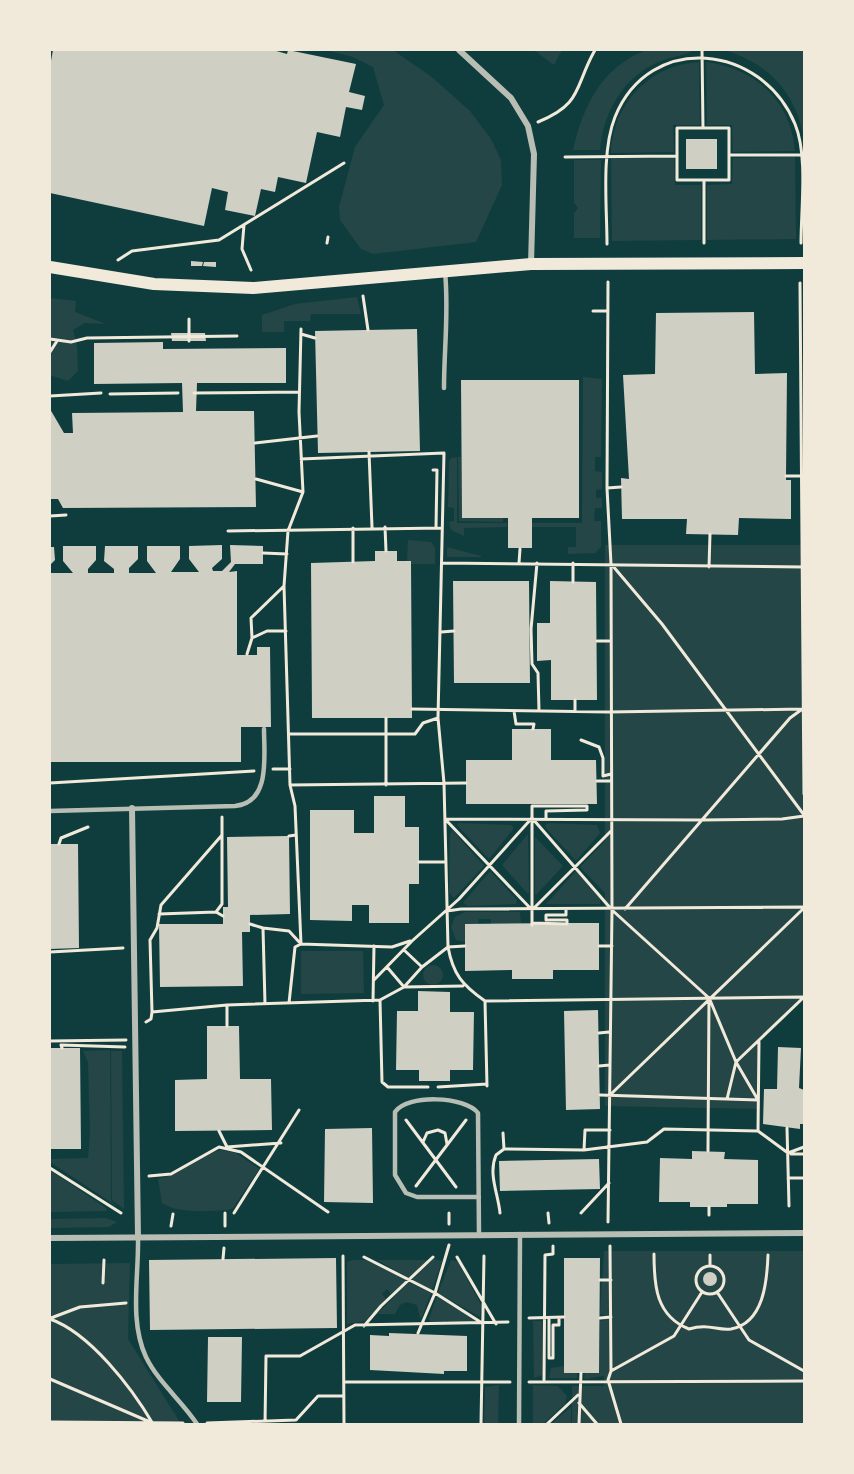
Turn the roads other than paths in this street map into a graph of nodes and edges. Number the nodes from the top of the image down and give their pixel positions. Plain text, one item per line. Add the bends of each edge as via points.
1 (459, 50) edge
2 (804, 263) edge
3 (531, 264) junction
4 (50, 267) edge
5 (445, 270) junction
6 (444, 388) dead end
7 (264, 729) dead end
8 (132, 808) junction
9 (50, 811) edge
10 (479, 1197) junction
11 (804, 1233) edge
12 (520, 1234) junction
13 (479, 1235) junction
14 (138, 1237) junction
15 (50, 1238) edge
16 (197, 1424) edge
17 (519, 1425) edge

1 - 3 street via 511,98 528,126 534,154
2 - 3 main road
3 - 5 main road
4 - 5 main road via 100,278 200,288 253,288
5 - 6 lane via 448,315
7 - 8 lane via 263,777 259,791 247,803
8 - 9 lane
8 - 14 street
10 - 10 lane via 479,1119 475,1109 455,1101 414,1101 397,1108 395,1175 406,1193 417,1197
10 - 13 lane
11 - 12 street
12 - 13 street
12 - 17 lane
13 - 14 street
14 - 15 street
14 - 16 lane via 138,1334 147,1358

